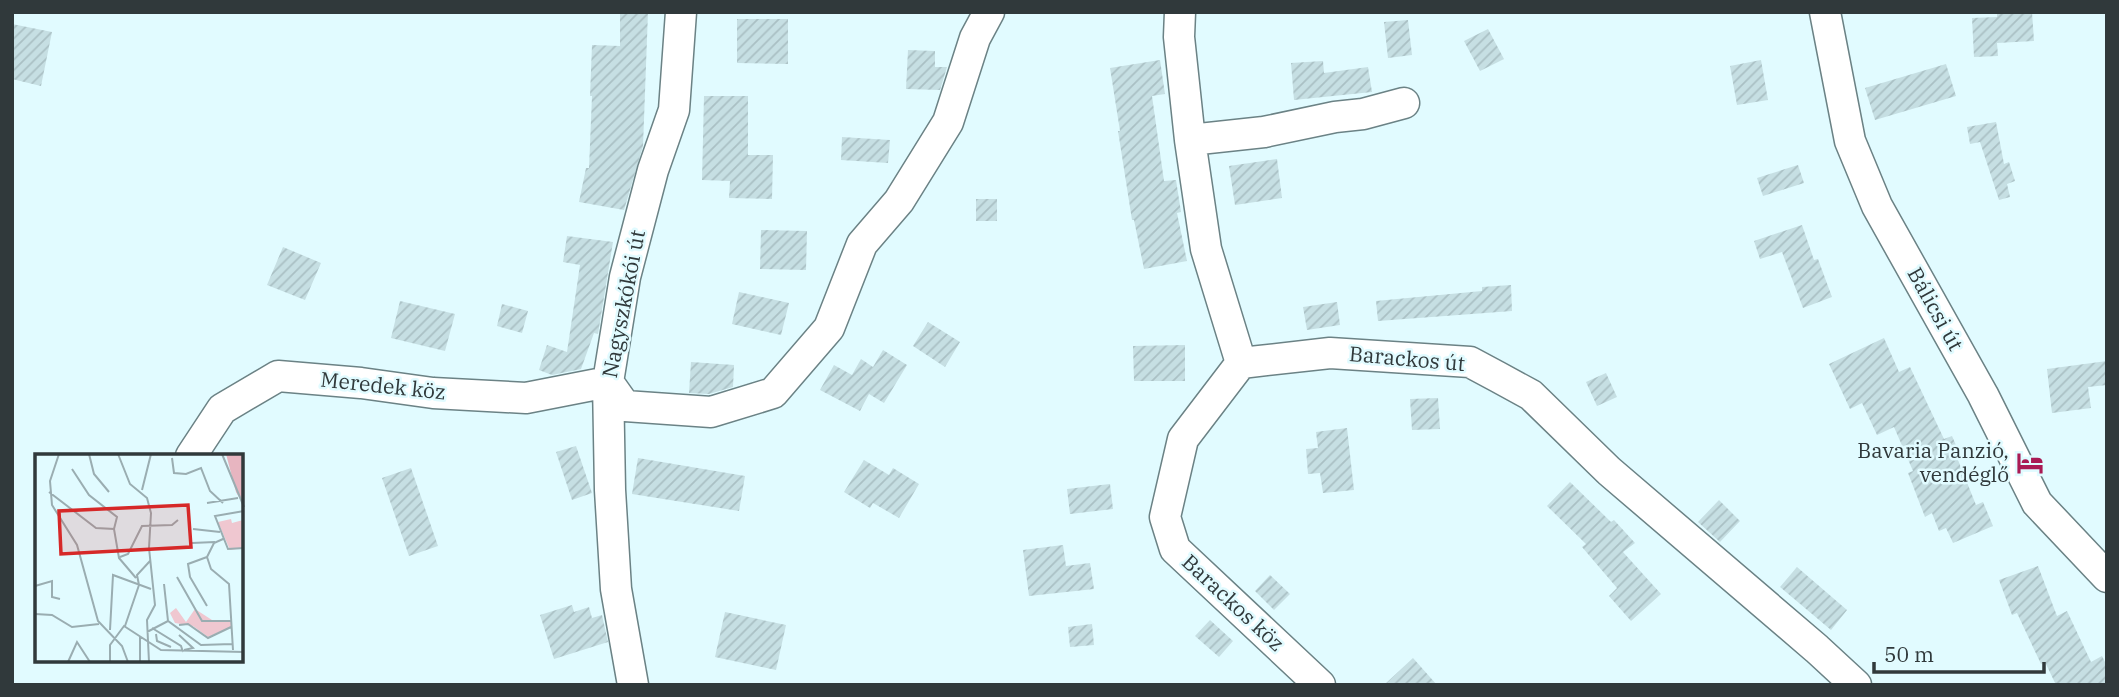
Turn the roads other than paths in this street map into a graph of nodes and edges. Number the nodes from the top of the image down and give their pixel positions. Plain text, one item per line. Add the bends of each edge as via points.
1 (681, 12) edge
2 (989, 12) edge
3 (1180, 12) edge
4 (1825, 12) edge
5 (1404, 103) dead end
6 (1190, 140) junction
7 (1241, 363) junction
8 (608, 382) junction
9 (192, 454) edge
10 (2107, 577) edge
11 (633, 685) edge
12 (1320, 685) edge
13 (1856, 685) edge

1 - 8 street, Nagyszkókói út via 674,110 625,277
2 - 8 street via 975,38 948,122 899,201 862,244 829,328 773,393 711,412 625,405
3 - 6 street
4 - 10 street, Bálicsi út via 1850,141 1877,206 1983,395 2037,503
5 - 6 street via 1265,132
6 - 7 street via 1206,249
7 - 12 street, Barackos köz via 1183,439 1165,517 1175,549
7 - 13 street, Barackos út via 1330,353 1470,362 1531,395 1609,471
8 - 9 street, Meredek köz via 526,398 278,376 222,409
8 - 11 street, Nagyszkókói út via 616,589

